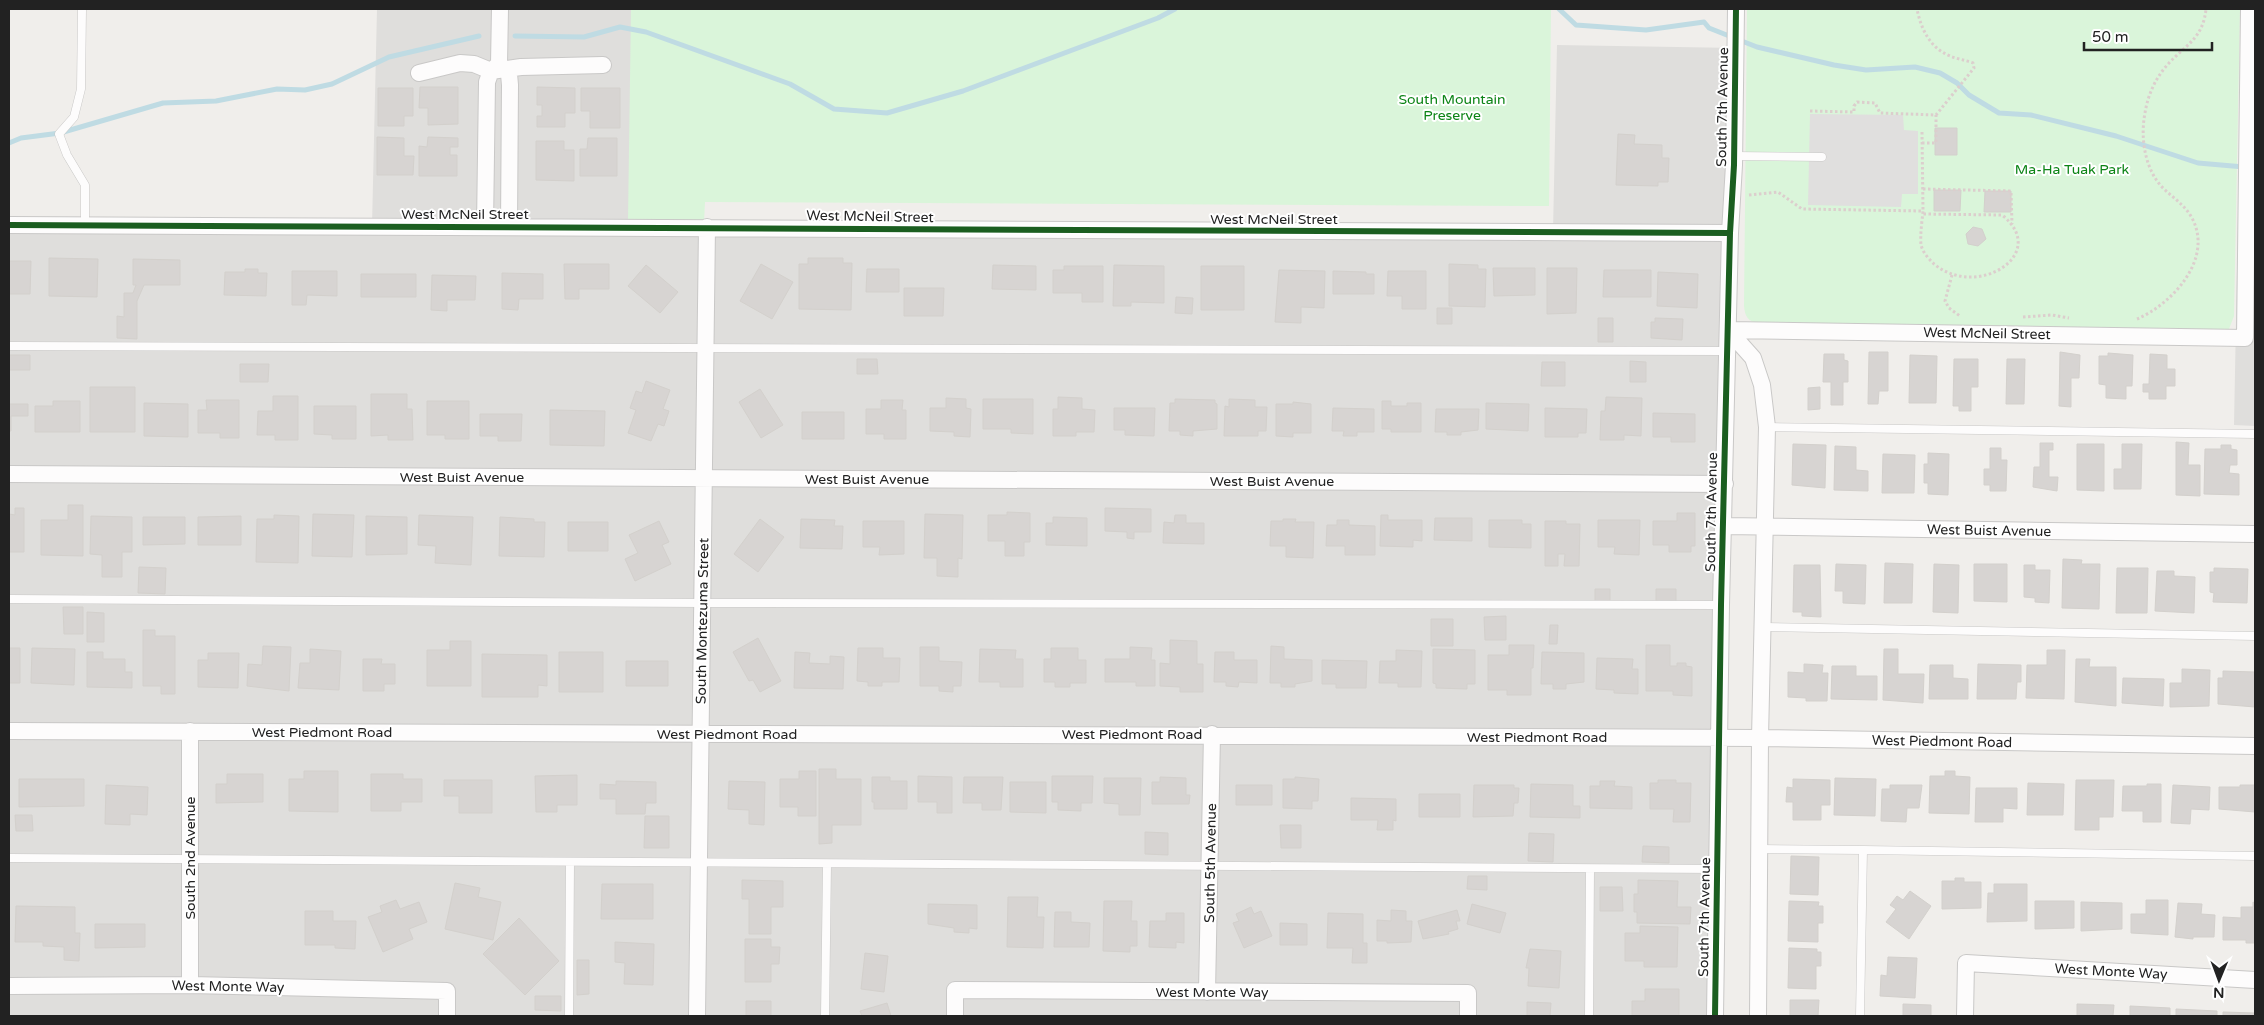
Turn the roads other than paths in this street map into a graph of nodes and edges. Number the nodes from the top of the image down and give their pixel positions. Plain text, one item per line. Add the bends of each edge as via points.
1 (82, 9) edge
2 (500, 9) edge
3 (1736, 9) edge
4 (2249, 9) edge
5 (603, 65) dead end
6 (498, 68) junction
7 (419, 73) dead end
8 (2252, 112) edge
9 (1734, 156) junction
10 (1822, 157) dead end
11 (9, 224) edge
12 (85, 225) junction
13 (485, 226) junction
14 (509, 226) junction
15 (708, 227) junction
16 (1730, 233) junction
17 (2250, 269) edge
18 (1728, 330) junction
19 (9, 346) edge
20 (706, 349) junction
21 (1727, 351) junction
22 (1767, 427) junction
23 (2255, 434) edge
24 (9, 474) edge
25 (704, 478) junction
26 (1725, 484) junction
27 (1724, 526) junction
28 (1764, 527) junction
29 (2255, 534) edge
30 (9, 599) edge
31 (702, 604) junction
32 (1721, 605) junction
33 (1763, 627) junction
34 (2255, 636) edge
35 (9, 731) edge
36 (190, 731) junction
37 (700, 734) junction
38 (1212, 734) junction
39 (1760, 738) junction
40 (1720, 739) junction
41 (2255, 746) edge
42 (1760, 849) junction
43 (1863, 850) junction
44 (2255, 856) edge
45 (9, 858) edge
46 (190, 859) junction
47 (570, 862) junction
48 (700, 864) junction
49 (827, 864) junction
50 (1210, 866) junction
51 (1590, 869) junction
52 (1717, 869) junction
53 (2255, 980) edge
54 (190, 985) junction
55 (9, 986) edge
56 (1207, 992) junction
57 (447, 1016) edge
58 (569, 1016) edge
59 (697, 1016) edge
60 (825, 1016) edge
61 (955, 1016) edge
62 (1468, 1016) edge
63 (1589, 1016) edge
64 (1715, 1016) edge
65 (1758, 1016) edge
66 (1860, 1016) edge
67 (1965, 1016) edge

1 - 12 lane via 81,89 74,117 59,134 85,185
2 - 6 street
3 - 9 street, South 7th Avenue
4 - 8 street
5 - 6 street
6 - 7 street via 460,63
6 - 13 street via 487,82
6 - 14 street via 509,74 510,85
8 - 17 street
9 - 10 lane
9 - 16 street, South 7th Avenue
11 - 12 street, West McNeil Street
12 - 13 street, West McNeil Street
13 - 14 street, West McNeil Street
14 - 15 street, West McNeil Street
15 - 16 street, West McNeil Street
15 - 20 street, South Montezuma Street
16 - 18 street, South 7th Avenue
17 - 18 street, West McNeil Street via 2245,338
18 - 21 street, South 7th Avenue
18 - 22 street via 1753,358 1762,385
19 - 20 lane
20 - 21 lane
20 - 25 street, South Montezuma Street
21 - 26 street, South 7th Avenue
22 - 23 lane
22 - 28 street
24 - 25 street, West Buist Avenue
25 - 26 street, West Buist Avenue
25 - 31 street, South Montezuma Street
26 - 27 street, South 7th Avenue
27 - 28 street, West Buist Avenue
27 - 32 street, South 7th Avenue
28 - 29 street, West Buist Avenue
28 - 33 street
30 - 31 lane
31 - 32 lane
31 - 37 street, South Montezuma Street
32 - 40 street, South 7th Avenue
33 - 34 lane
33 - 39 street
35 - 36 street, West Piedmont Road
36 - 37 street, West Piedmont Road
36 - 46 street, South 2nd Avenue
37 - 38 street, West Piedmont Road
37 - 48 street, South Montezuma Street
38 - 40 street, West Piedmont Road
38 - 50 street, South 5th Avenue
39 - 40 street, West Piedmont Road
39 - 41 street, West Piedmont Road
39 - 42 street
40 - 52 street, South 7th Avenue
42 - 43 lane
42 - 65 street
43 - 44 lane
43 - 66 lane
45 - 46 lane
46 - 47 lane
46 - 54 street, South 2nd Avenue
47 - 48 lane
47 - 58 lane
48 - 49 lane
48 - 59 street, South Montezuma Street
49 - 50 lane
49 - 60 lane
50 - 51 lane
50 - 56 street, South 5th Avenue
51 - 52 lane
51 - 63 lane
52 - 64 street, South 7th Avenue
53 - 67 street, West Monte Way via 1966,963
54 - 55 street, West Monte Way
54 - 57 street, West Monte Way via 447,990
56 - 61 street, West Monte Way via 955,990
56 - 62 street, West Monte Way via 1468,993

